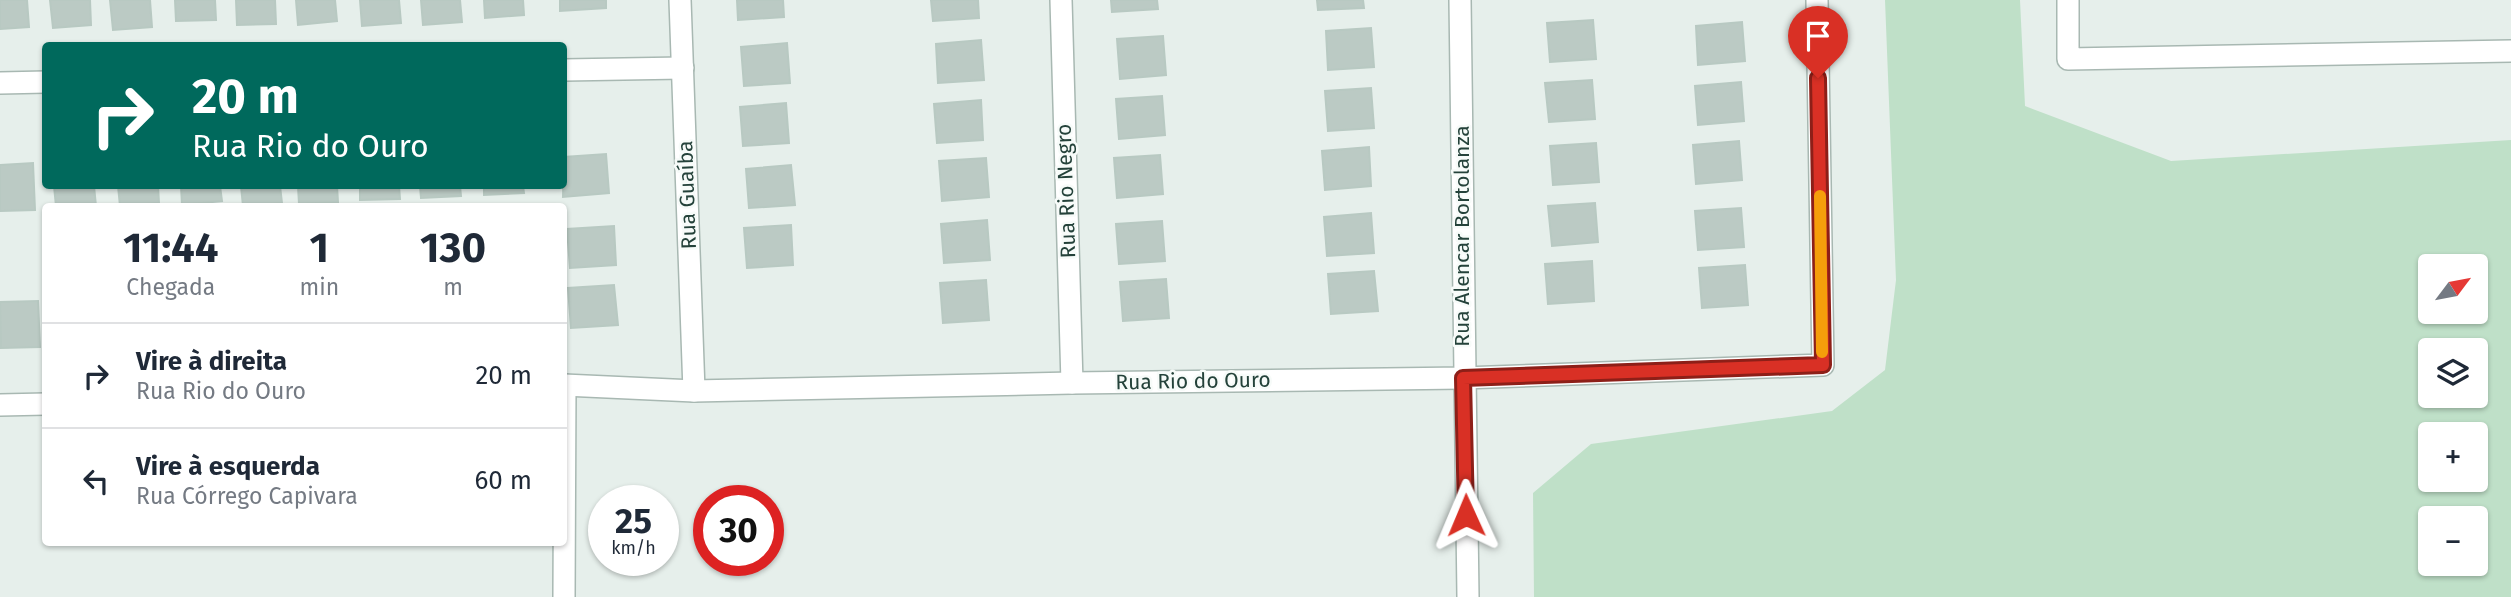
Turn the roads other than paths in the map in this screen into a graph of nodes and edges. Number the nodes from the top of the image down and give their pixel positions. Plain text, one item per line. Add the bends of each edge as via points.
1 (680, 0) edge
2 (1061, 0) edge
3 (1460, 0) edge
4 (1817, 0) edge
5 (2068, 0) edge
6 (2511, 51) edge
7 (683, 68) junction
8 (567, 70) edge
9 (42, 82) edge
10 (0, 83) edge
11 (1463, 378) junction
12 (1072, 383) junction
13 (567, 385) edge
14 (694, 391) junction
15 (42, 404) edge
16 (0, 405) edge
17 (564, 546) edge
18 (564, 597) edge
19 (1468, 597) edge

1 - 7 street, Rua Guaíba
2 - 12 street, Rua Rio Negro
3 - 11 street, Rua Alencar Bortolanza
4 - 11 street, Rua Rio do Ouro via 1823,365
5 - 6 street via 2068,58
7 - 8 street
7 - 14 street, Rua Guaíba
9 - 10 street
11 - 12 street, Rua Rio do Ouro
11 - 19 street, Rua Alencar Bortolanza
12 - 14 street, Rua Rio do Ouro
13 - 14 street, Rua Rio do Ouro
15 - 16 street
17 - 18 street

